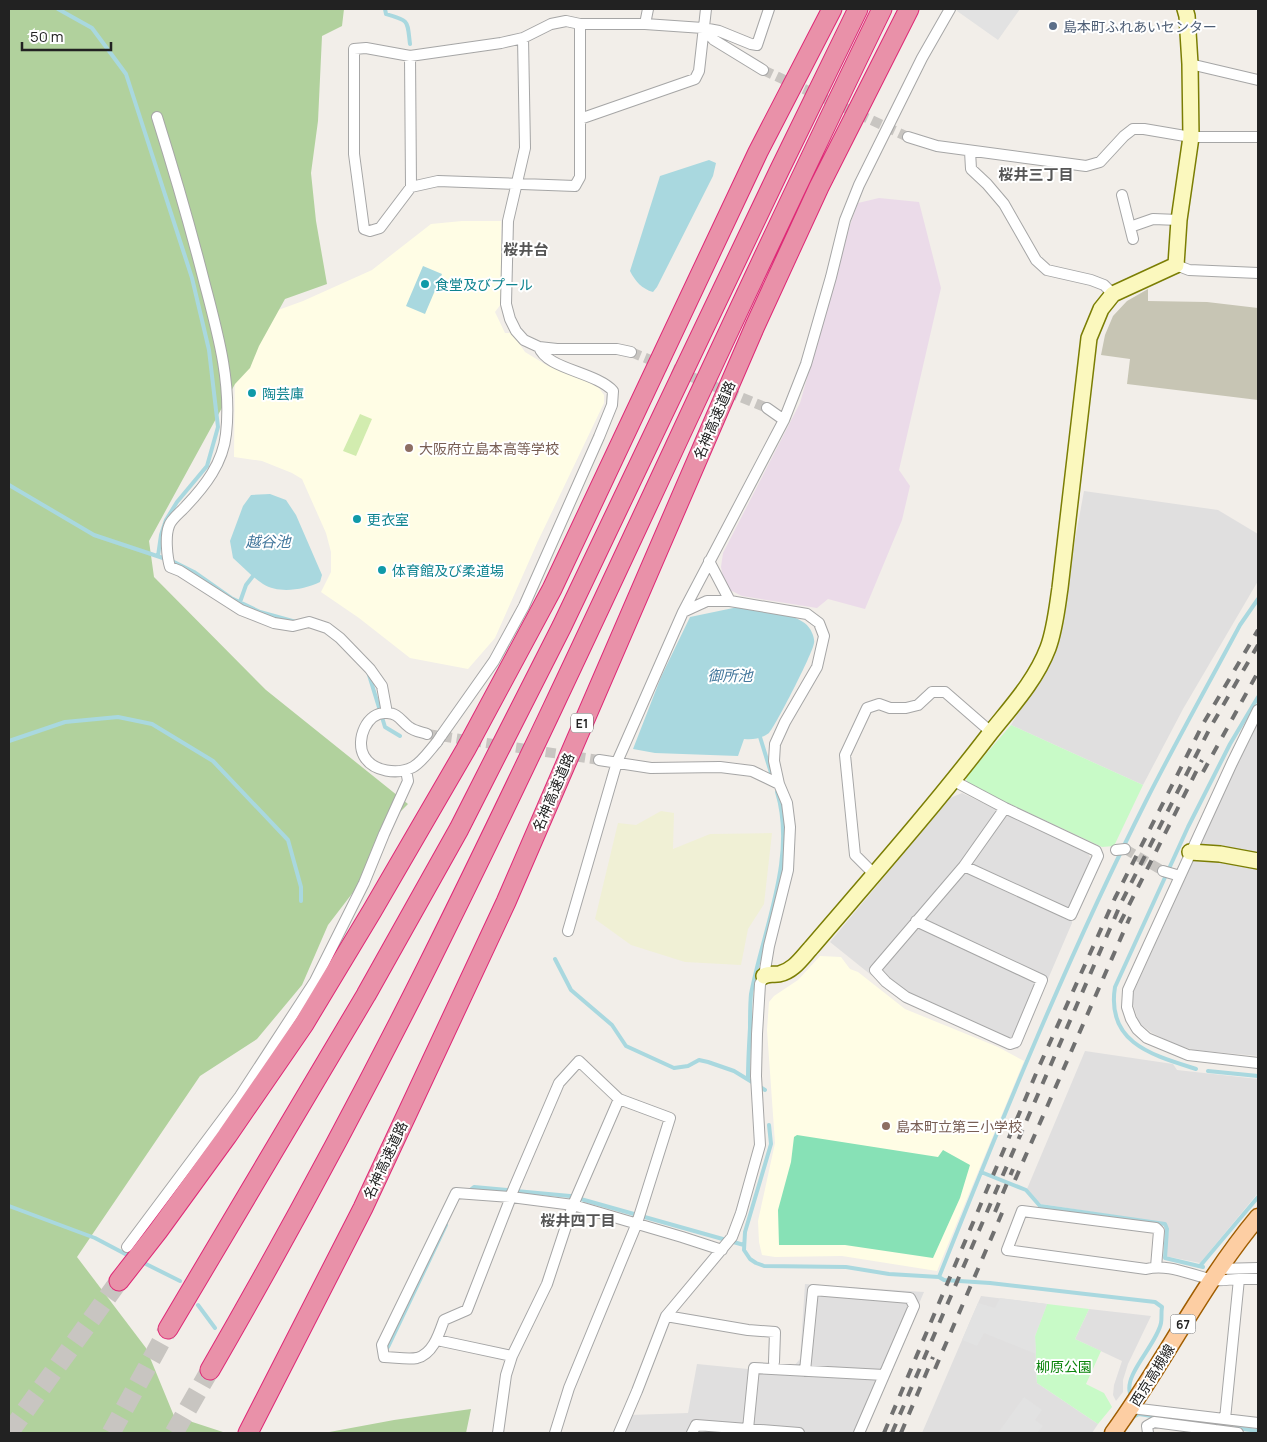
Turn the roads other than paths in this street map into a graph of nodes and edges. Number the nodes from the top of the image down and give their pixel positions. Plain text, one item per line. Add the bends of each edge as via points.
1 (648, 9) edge
2 (706, 9) edge
3 (769, 9) edge
4 (832, 9) edge
5 (858, 9) edge
6 (882, 9) edge
7 (909, 9) edge
8 (950, 9) edge
9 (1185, 9) edge
10 (580, 24) junction
11 (645, 24) junction
12 (703, 28) junction
13 (524, 38) junction
14 (410, 56) junction
15 (1190, 64) junction
16 (763, 70) tunnel mouth
17 (1258, 80) edge
18 (157, 117) dead end
19 (580, 119) junction
20 (908, 137) tunnel mouth
21 (1192, 137) junction
22 (1258, 138) edge
23 (970, 151) junction
24 (517, 184) junction
25 (411, 187) junction
26 (1122, 195) dead end
27 (1179, 220) junction
28 (1130, 227) junction
29 (1133, 239) dead end
30 (1176, 265) junction
31 (1258, 273) edge
32 (1113, 294) junction
33 (539, 347) junction
34 (631, 352) tunnel mouth
35 (767, 408) tunnel mouth
36 (784, 420) junction
37 (709, 561) junction
38 (730, 601) junction
39 (683, 612) junction
40 (1258, 710) edge
41 (383, 713) junction
42 (991, 732) junction
43 (427, 734) tunnel mouth
44 (599, 760) tunnel mouth
45 (414, 765) junction
46 (615, 766) junction
47 (954, 781) junction
48 (776, 782) junction
49 (1004, 808) junction
50 (1190, 852) junction
51 (1258, 861) edge
52 (964, 866) junction
53 (1163, 871) tunnel mouth
54 (874, 874) junction
55 (1180, 876) junction
56 (916, 921) junction
57 (568, 931) dead end
58 (764, 976) junction
59 (1258, 1063) edge
60 (619, 1099) junction
61 (512, 1193) junction
62 (576, 1200) junction
63 (1258, 1217) edge
64 (638, 1218) junction
65 (726, 1244) junction
66 (127, 1247) dead end
67 (1156, 1267) junction
68 (1258, 1268) edge
69 (1214, 1274) junction
70 (122, 1277) tunnel mouth
71 (1239, 1279) junction
72 (1258, 1279) edge
73 (666, 1316) junction
74 (168, 1329) tunnel mouth
75 (437, 1340) junction
76 (512, 1356) junction
77 (774, 1362) dead end
78 (210, 1370) tunnel mouth
79 (805, 1370) junction
80 (884, 1375) junction
81 (1131, 1408) junction
82 (1225, 1419) junction
83 (1258, 1423) edge
84 (748, 1429) junction
85 (1215, 1432) edge
86 (248, 1433) edge
87 (498, 1433) edge
88 (554, 1433) edge
89 (619, 1433) edge
90 (692, 1433) edge
91 (799, 1433) edge
92 (859, 1433) edge
93 (1113, 1433) edge
94 (1148, 1433) edge
95 (1238, 1433) edge

1 - 11 street
2 - 12 street
3 - 12 street via 757,45 719,30
4 - 70 highway via 758,152 552,589 466,749 304,1024 227,1136
5 - 74 highway via 562,626 459,829 366,995
6 - 78 highway, 名神高速道路 / E1 via 798,179 570,674 426,970
7 - 86 highway, 名神高速道路 / E1 via 818,187 755,326 502,911 363,1208
8 - 36 street via 884,133 848,212 806,364
9 - 15 street
10 - 11 street
10 - 13 street via 566,21 551,24
10 - 19 street
11 - 12 street
12 - 16 street via 714,40
12 - 19 street via 699,71 695,79
13 - 14 street
13 - 24 street via 525,148
14 - 25 street
14 - 25 street via 354,49 354,154 364,229 380,228
15 - 17 street
15 - 21 street
18 - 41 street via 217,329 226,386 226,434 222,453 215,470 169,525 170,567 241,610 274,623 308,623 327,628 370,669 382,686
19 - 24 street via 580,177 575,186
20 - 23 street
21 - 22 street
21 - 23 street via 1133,129 1100,162 1086,166
21 - 27 street
23 - 32 street via 971,169 1004,204 1036,260 1048,270 1104,285
24 - 25 street via 438,181
24 - 33 street via 508,221 506,304 516,331 524,340
26 - 28 street
27 - 28 street via 1153,219
27 - 30 street
28 - 29 street
30 - 31 street via 1189,270
30 - 32 street
32 - 42 street via 1101,309 1089,338 1054,628 1035,674
33 - 34 street
33 - 45 street via 541,353 556,364 606,383 613,391 612,405 524,606 494,661 439,739
35 - 36 street
36 - 37 street
37 - 38 street
37 - 39 street
38 - 39 street via 707,601
38 - 48 street via 807,614 819,623 824,636 817,667 776,744
39 - 46 street
40 - 50 street
41 - 43 street via 395,714 413,730
41 - 45 street via 370,719 363,730 361,744 364,757 377,768 390,772
42 - 47 street
42 - 54 street via 945,692 932,692 918,705 906,708 879,704 868,708 845,755 855,855
44 - 46 street
45 - 66 street via 364,883 315,980 240,1096
46 - 48 street via 720,767 752,772
46 - 57 street
47 - 49 street
47 - 54 street
48 - 58 street via 787,803 790,827 788,870
49 - 52 street
49 - 52 street via 1096,851 1098,856 1071,915
50 - 51 street
50 - 55 street
52 - 56 street
53 - 55 street
54 - 58 street via 791,970
55 - 59 street via 1128,990 1127,1006 1131,1019 1147,1038 1188,1055
56 - 56 street via 875,970 906,997 1010,1044 1016,1042 1042,980
58 - 65 street via 760,984 757,1034 760,1145 741,1214
60 - 61 street via 579,1061 559,1083
60 - 62 street
60 - 64 street via 670,1118
61 - 62 street
61 - 75 street via 467,1310 444,1320
61 - 75 street via 456,1193 382,1346 384,1357 417,1358
62 - 64 street
62 - 76 street via 547,1284
63 - 69 main road, 西京高槻線 / 67
64 - 65 street
64 - 88 street
65 - 73 street
67 - 67 street via 1146,1269 1008,1250 1022,1212 1156,1228 1159,1232
67 - 69 street
68 - 69 street
69 - 71 street via 1216,1280
69 - 81 main road, 西京高槻線 / 67
71 - 72 street
71 - 82 street
73 - 77 street via 776,1332
73 - 89 street
75 - 76 street
76 - 87 street via 506,1375
79 - 80 street
79 - 80 street via 813,1290 910,1298 914,1306
79 - 84 street via 754,1368
80 - 92 street
81 - 82 street
81 - 93 main road, 西京高槻線 / 67
82 - 83 street
84 - 90 street via 696,1425
84 - 91 street
85 - 94 street via 1154,1422 1147,1426
85 - 95 street

